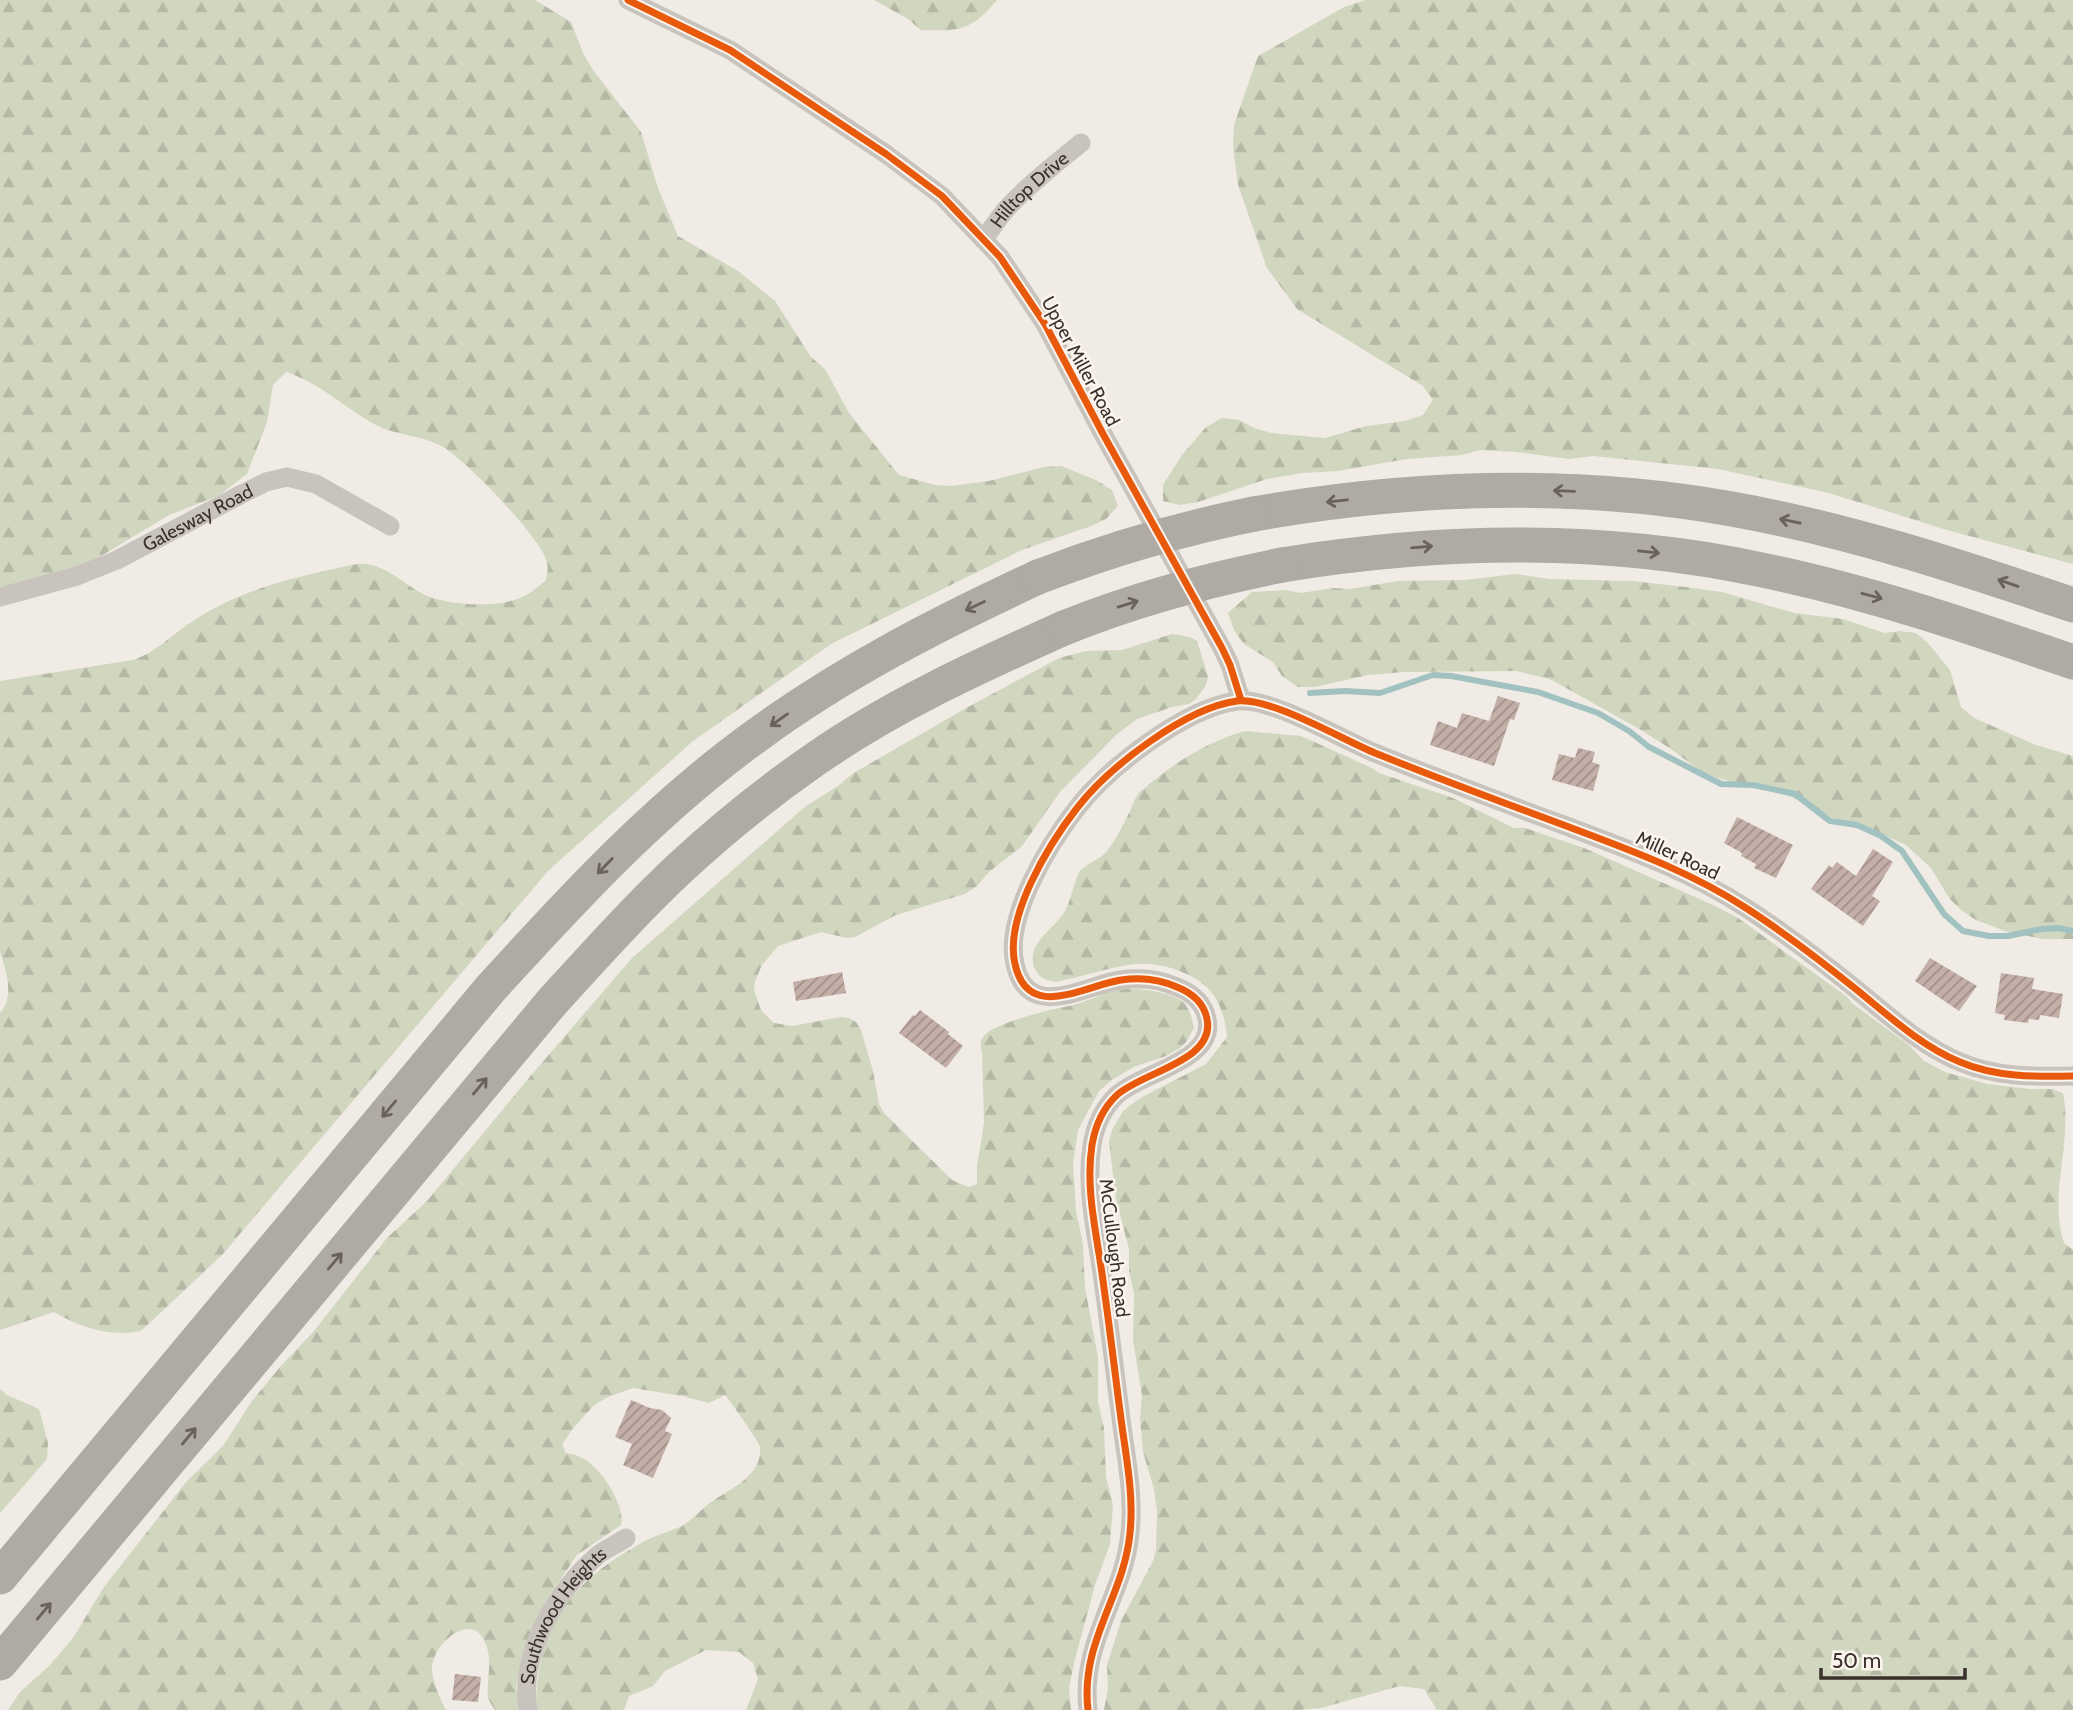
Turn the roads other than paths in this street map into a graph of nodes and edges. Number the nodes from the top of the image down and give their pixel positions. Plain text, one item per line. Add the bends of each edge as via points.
1 (628, 0) edge
2 (1081, 144) dead end
3 (983, 239) junction
4 (390, 526) dead end
5 (0, 597) edge
6 (2073, 605) edge
7 (2073, 662) edge
8 (1241, 701) junction
9 (2073, 1076) edge
10 (626, 1538) dead end
11 (0, 1577) edge
12 (0, 1663) edge
13 (528, 1710) edge
14 (1088, 1710) edge

1 - 3 street, Upper Miller Road via 730,50 886,154 942,195
2 - 3 street, Hilltop Drive via 1036,179
3 - 8 street, Upper Miller Road via 1017,279 1045,324 1222,648
4 - 5 street, Galesway Road via 316,484 287,477 265,482 117,560
6 -> 11 highway, bridge via 1933,558 1732,509 1594,492 1454,491 1321,503 1195,526 1137,541 1038,578 951,618 820,691 745,744 623,847 491,988
12 -> 7 highway, bridge via 552,1002 682,866 816,759 950,681 1110,609 1219,577 1340,555 1484,544 1551,544 1695,557 1773,572 1889,601
8 - 9 street, Miller Road via 1275,707 1379,755 1696,878 1773,926 1919,1039 1961,1063 2001,1073
8 - 14 street, McCullough Road via 1186,720 1135,752 1095,786 1036,873 1014,942 1019,977 1037,995 1063,997 1114,980 1157,979 1195,997 1208,1025 1196,1052 1116,1096 1103,1113 1092,1142 1091,1190 1131,1521 1124,1563 1091,1653
10 - 13 street, Southwood Heights via 599,1554 568,1586 542,1625 530,1667

